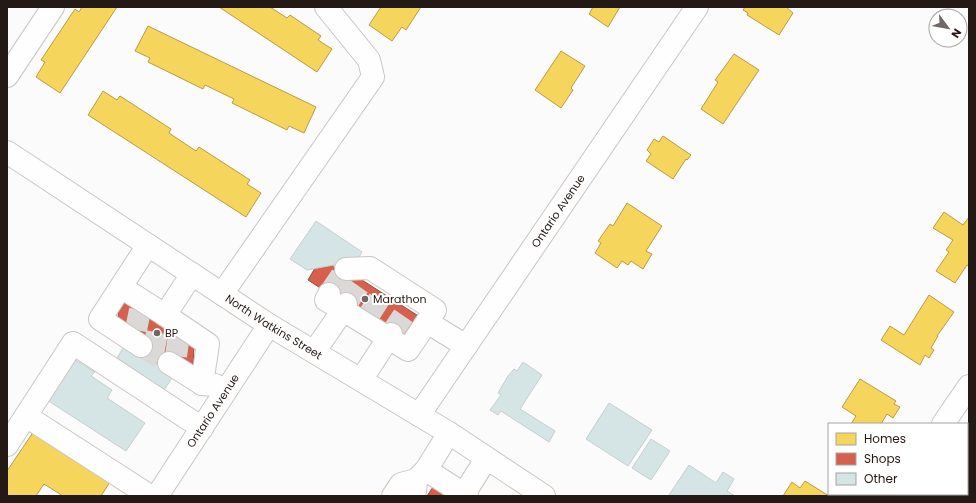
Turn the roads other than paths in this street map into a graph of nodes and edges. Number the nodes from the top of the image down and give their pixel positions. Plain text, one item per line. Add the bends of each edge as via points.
1 (53, 7) edge
2 (326, 7) edge
3 (697, 7) edge
4 (7, 76) edge
5 (7, 152) edge
6 (148, 245) junction
7 (360, 272) dead end
8 (192, 274) junction
9 (121, 287) junction
10 (222, 294) junction
11 (427, 322) junction
12 (269, 325) junction
13 (158, 332) junction
14 (390, 336) junction
15 (466, 346) junction
16 (314, 352) junction
17 (361, 380) junction
18 (202, 384) junction
19 (229, 386) junction
20 (969, 386) edge
21 (419, 415) junction
22 (26, 416) junction
23 (944, 423) edge
24 (202, 428) junction
25 (448, 433) junction
26 (7, 445) edge
27 (486, 459) junction
28 (419, 487) edge
29 (536, 494) edge
30 (466, 495) edge
31 (150, 496) edge
32 (157, 496) edge
33 (393, 496) edge

1 - 4 street
2 - 10 street via 369,60 373,77
3 - 15 street, Ontario Avenue
5 - 6 street, North Watkins Street
6 - 8 street, North Watkins Street
6 - 9 street
7 - 11 street via 411,303 435,310
8 - 10 street, North Watkins Street
8 - 13 street
9 - 13 street
9 - 13 street via 100,319
10 - 12 street, North Watkins Street
11 - 14 street via 408,350
11 - 15 street
12 - 16 street, North Watkins Street
12 - 19 street, Ontario Avenue
13 - 18 street
13 - 18 street via 208,344
14 - 16 street via 339,303
14 - 17 street
15 - 21 street, Ontario Avenue
16 - 17 street, North Watkins Street
17 - 21 street, North Watkins Street
18 - 19 street
19 - 24 street, Ontario Avenue
20 - 23 street
21 - 25 street, North Watkins Street
22 - 24 street via 73,344
22 - 26 street
22 - 31 street
24 - 32 street, Ontario Avenue
25 - 27 street, North Watkins Street
25 - 28 street
27 - 29 street, North Watkins Street
27 - 30 street
28 - 30 street
28 - 33 street via 401,484

